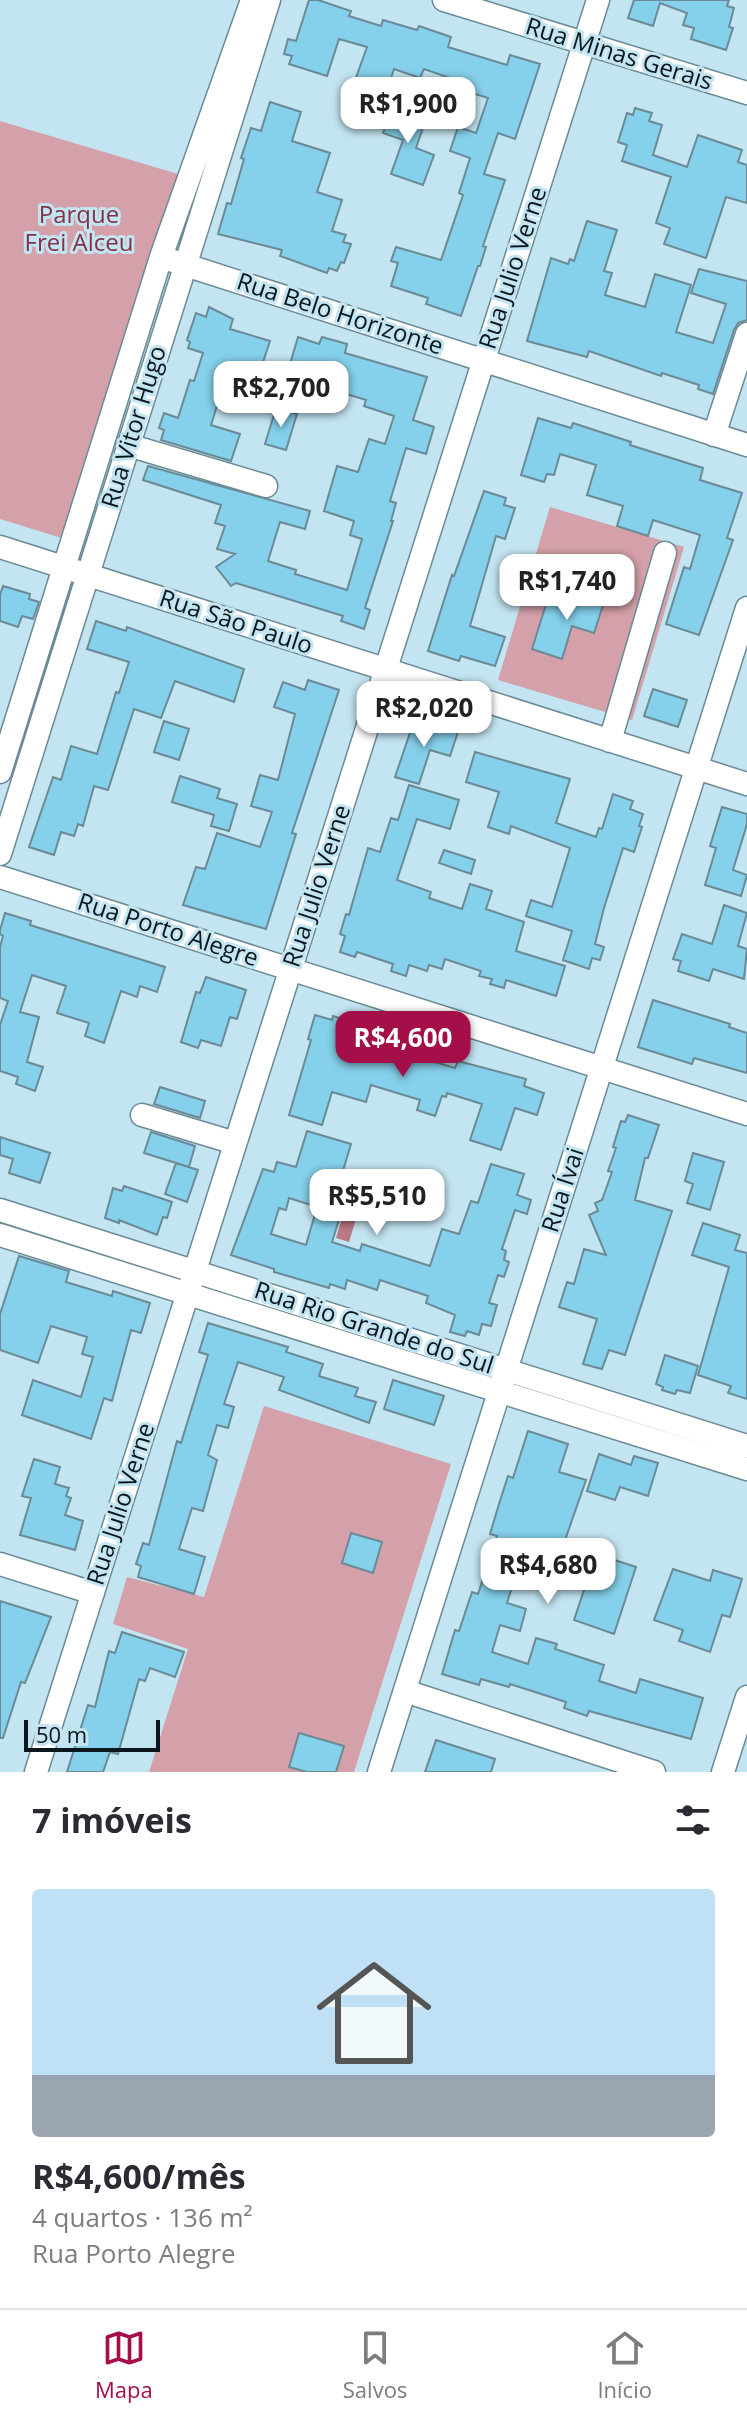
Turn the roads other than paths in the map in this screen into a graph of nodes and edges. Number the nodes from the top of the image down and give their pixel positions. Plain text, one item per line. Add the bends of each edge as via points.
1 (252, 0) edge
2 (269, 0) edge
3 (444, 0) edge
4 (598, 0) edge
5 (585, 43) junction
6 (747, 93) edge
7 (161, 257) junction
8 (184, 264) junction
9 (747, 334) edge
10 (484, 361) junction
11 (714, 435) junction
12 (128, 445) junction
13 (747, 445) edge
14 (266, 486) dead end
15 (0, 547) edge
16 (665, 553) dead end
17 (64, 568) junction
18 (88, 575) junction
19 (747, 608) edge
20 (386, 670) junction
21 (610, 741) junction
22 (697, 768) junction
23 (0, 772) edge
24 (747, 784) edge
25 (0, 854) edge
26 (0, 877) edge
27 (291, 969) junction
28 (602, 1068) junction
29 (747, 1114) edge
30 (142, 1115) dead end
31 (235, 1143) junction
32 (0, 1210) edge
33 (0, 1235) edge
34 (194, 1271) junction
35 (187, 1294) junction
36 (503, 1381) junction
37 (747, 1446) edge
38 (747, 1469) edge
39 (0, 1564) edge
40 (93, 1593) junction
41 (405, 1691) junction
42 (747, 1697) edge
43 (36, 1772) edge
44 (379, 1772) edge
45 (654, 1772) edge
46 (723, 1772) edge

1 - 7 street, Rua Vitor Hugo
2 - 8 street, Rua Vitor Hugo
3 - 5 street, Rua Minas Gerais
4 - 5 street, Rua Julio Verne
5 - 6 street, Rua Minas Gerais
5 - 10 street, Rua Julio Verne
7 - 8 street, Rua Belo Horizonte
7 - 17 street, Rua Vitor Hugo
8 - 10 street, Rua Belo Horizonte
8 - 12 street, Rua Vitor Hugo
9 - 11 street
10 - 11 street, Rua Belo Horizonte
10 - 20 street, Rua Julio Verne
11 - 13 street, Rua Belo Horizonte
12 - 14 street
12 - 18 street, Rua Vitor Hugo
15 - 17 street, Rua São Paulo
16 - 21 street
17 - 18 street, Rua São Paulo
17 - 23 street, Rua Vitor Hugo
18 - 20 street, Rua São Paulo
18 - 25 street, Rua Vitor Hugo
19 - 22 street, Rua Ívai
20 - 21 street, Rua São Paulo
20 - 27 street, Rua Julio Verne
21 - 22 street, Rua São Paulo
22 - 24 street, Rua São Paulo
22 - 28 street, Rua Ívai
26 - 27 street, Rua Porto Alegre
27 - 28 street, Rua Porto Alegre
27 - 31 street, Rua Julio Verne
28 - 29 street, Rua Porto Alegre
28 - 36 street, Rua Ívai
30 - 31 street
31 - 34 street, Rua Julio Verne
32 - 34 street, Rua Rio Grande do Sul
33 - 35 street, Rua Rio Grande do Sul
34 - 35 street, Rua Julio Verne
34 - 36 street, Rua Rio Grande do Sul
35 - 36 street, Rua Rio Grande do Sul
35 - 40 street, Rua Julio Verne
36 - 37 street, Rua Rio Grande do Sul
36 - 38 street, Rua Rio Grande do Sul
36 - 41 street, Rua Ívai
39 - 40 street
40 - 43 street, Rua Julio Verne
41 - 44 street, Rua Ívai
41 - 45 street
42 - 46 street

